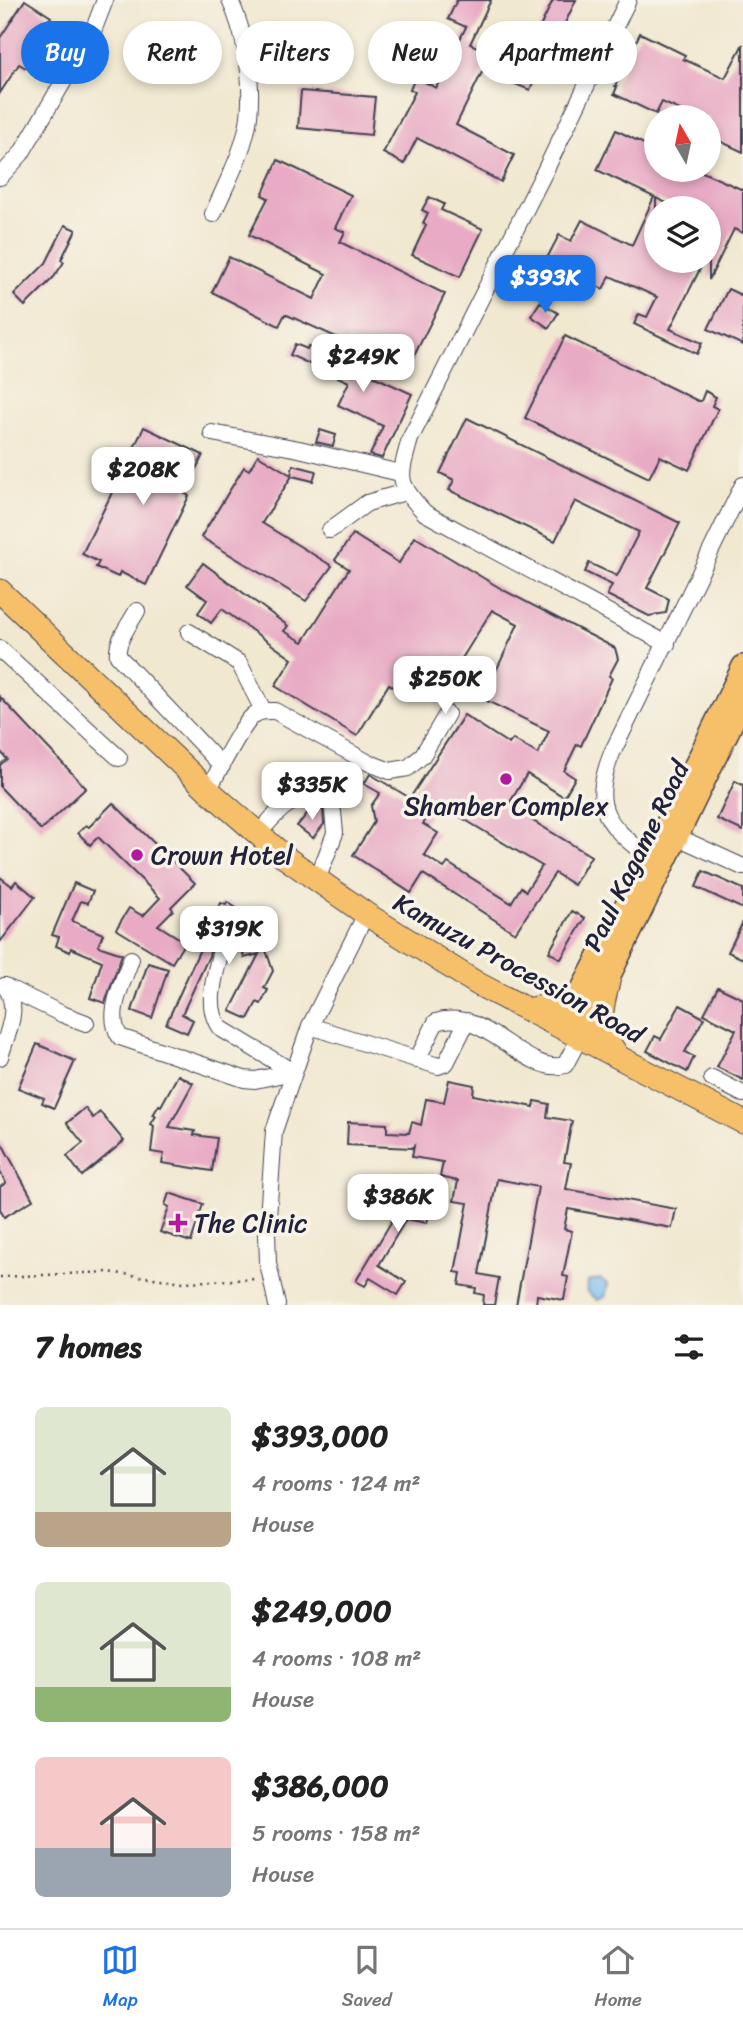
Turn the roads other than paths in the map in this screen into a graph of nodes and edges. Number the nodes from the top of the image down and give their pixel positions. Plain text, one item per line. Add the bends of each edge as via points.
1 (105, 0) edge
2 (230, 0) edge
3 (628, 0) edge
4 (0, 177) edge
5 (213, 214) dead end
6 (212, 433) dead end
7 (400, 473) junction
8 (743, 485) edge
9 (405, 492) junction
10 (330, 530) dead end
11 (0, 591) edge
12 (137, 611) dead end
13 (189, 632) dead end
14 (667, 644) junction
15 (0, 649) edge
16 (743, 666) edge
17 (743, 701) edge
18 (263, 710) junction
19 (447, 714) dead end
20 (119, 758) dead end
21 (222, 766) junction
22 (208, 790) junction
23 (317, 801) dead end
24 (333, 811) dead end
25 (670, 833) junction
26 (257, 835) junction
27 (656, 864) junction
28 (743, 867) edge
29 (317, 880) junction
30 (366, 914) junction
31 (222, 945) dead end
32 (131, 959) dead end
33 (610, 973) junction
34 (2, 984) edge
35 (580, 992) junction
36 (528, 1010) junction
37 (467, 1021) junction
38 (86, 1023) dead end
39 (310, 1026) junction
40 (571, 1032) junction
41 (0, 1057) edge
42 (619, 1057) junction
43 (417, 1060) junction
44 (293, 1072) junction
45 (712, 1078) dead end
46 (743, 1094) edge
47 (743, 1122) edge
48 (277, 1305) edge

1 - 4 street via 93,31 28,143
2 - 5 street via 246,50 249,119
3 - 7 street via 410,439
6 - 7 street
7 - 9 street
8 - 14 street
9 - 10 street via 367,503
9 - 14 street via 425,513
11 - 22 highway, Kamuzu Procession Road
12 - 21 street via 120,642 118,656
13 - 18 street via 239,663
14 - 27 street via 601,784 607,817
15 - 20 street
16 - 25 main road
17 - 25 main road, Paul Kagame Road
18 - 19 street via 275,711 390,771 408,768 422,756
18 - 21 street via 246,725
21 - 22 street
22 - 26 highway, Kamuzu Procession Road
23 - 26 street via 306,798 287,803
24 - 29 street via 335,833
25 - 27 main road, Paul Kagame Road
25 - 28 street
26 - 29 highway, Kamuzu Procession Road
27 - 33 main road, Paul Kagame Road
27 - 35 main road
29 - 30 highway, Kamuzu Procession Road
30 - 36 highway, Kamuzu Procession Road
30 - 39 street
31 - 44 street via 211,1001 215,1021
32 - 44 street via 114,1009 113,1024 120,1037 244,1079
33 - 40 main road, Paul Kagame Road
33 - 42 highway via 601,1028
34 - 38 street
34 - 41 street via 14,1004
35 - 36 highway via 564,1002
35 - 40 main road
36 - 40 highway, Kamuzu Procession Road
37 - 40 street via 547,1066 565,1065
37 - 43 street via 448,1018 436,1022
37 - 43 street via 446,1063 438,1066
39 - 43 street
39 - 44 street
40 - 42 highway, Kamuzu Procession Road
42 - 47 highway, Kamuzu Procession Road
44 - 48 street via 272,1150 267,1232
45 - 46 street

